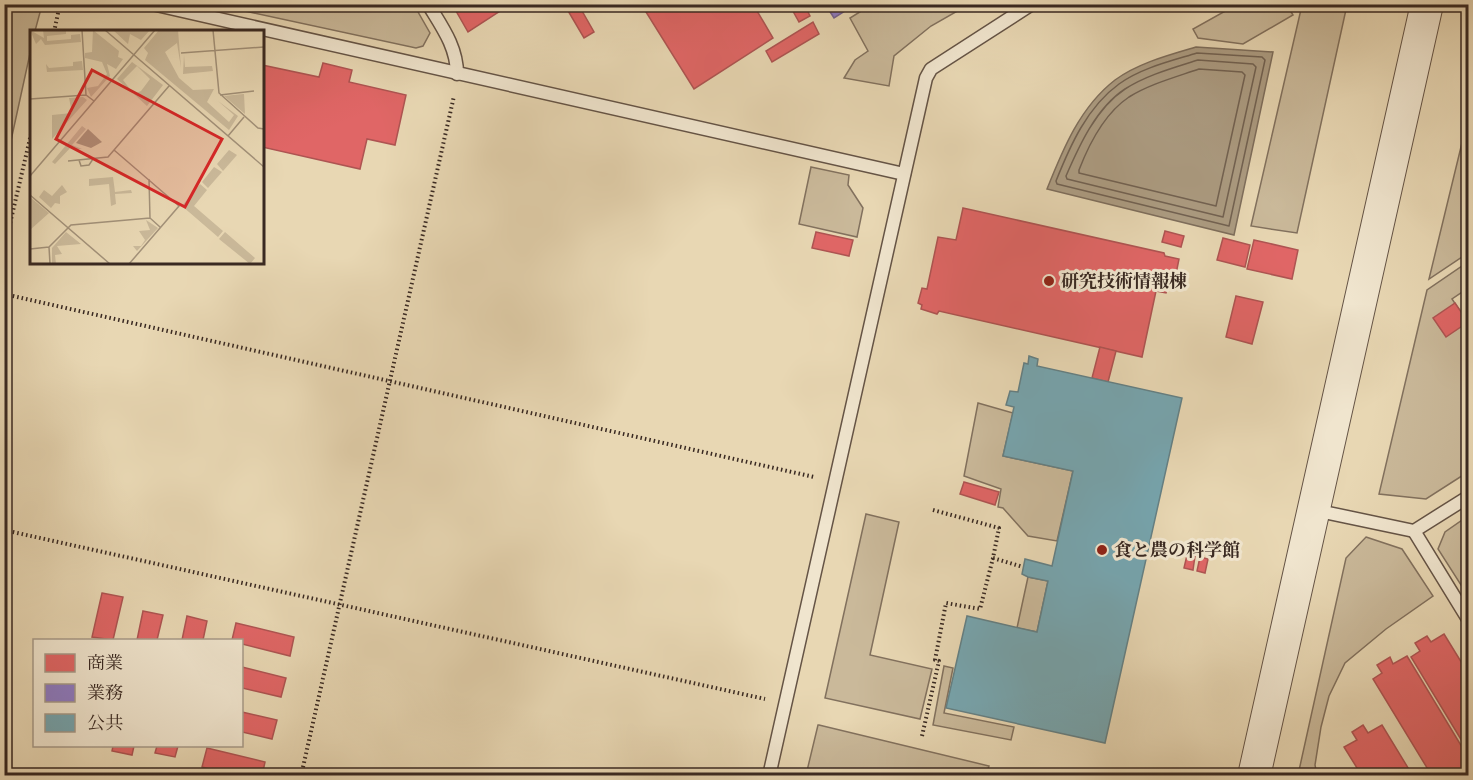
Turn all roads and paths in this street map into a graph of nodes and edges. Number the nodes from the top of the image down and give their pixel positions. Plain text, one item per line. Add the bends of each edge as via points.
1 (60, 4) edge
2 (152, 4) edge
3 (428, 4) edge
4 (1032, 4) edge
5 (1427, 4) edge
6 (54, 30) edge
7 (457, 74) junction
8 (30, 138) edge
9 (904, 174) junction
10 (4, 249) edge
11 (4, 294) edge
12 (389, 381) junction
13 (835, 481) junction
14 (1468, 497) edge
15 (933, 510) dead end
16 (1314, 510) junction
17 (4, 530) edge
18 (1414, 531) junction
19 (993, 558) junction
20 (1023, 567) dead end
21 (339, 604) junction
22 (1468, 619) edge
23 (786, 704) junction
24 (922, 736) dead end
25 (4, 768) edge
26 (38, 776) edge
27 (301, 776) edge
28 (770, 776) edge
29 (1254, 776) edge

1 - 6 path
2 - 7 lane
3 - 7 lane via 451,44
4 - 9 lane via 931,69
5 - 16 street
7 - 9 lane
7 - 12 path
8 - 10 path
9 - 13 lane
11 - 12 path
12 - 13 path
12 - 21 path
13 - 23 lane
14 - 18 lane
15 - 19 path via 999,528
16 - 18 lane
16 - 29 street
17 - 21 path
18 - 22 lane
19 - 20 path
19 - 24 path via 980,609 946,603 935,660 939,661
21 - 23 path
21 - 27 path
23 - 28 lane
25 - 26 path

